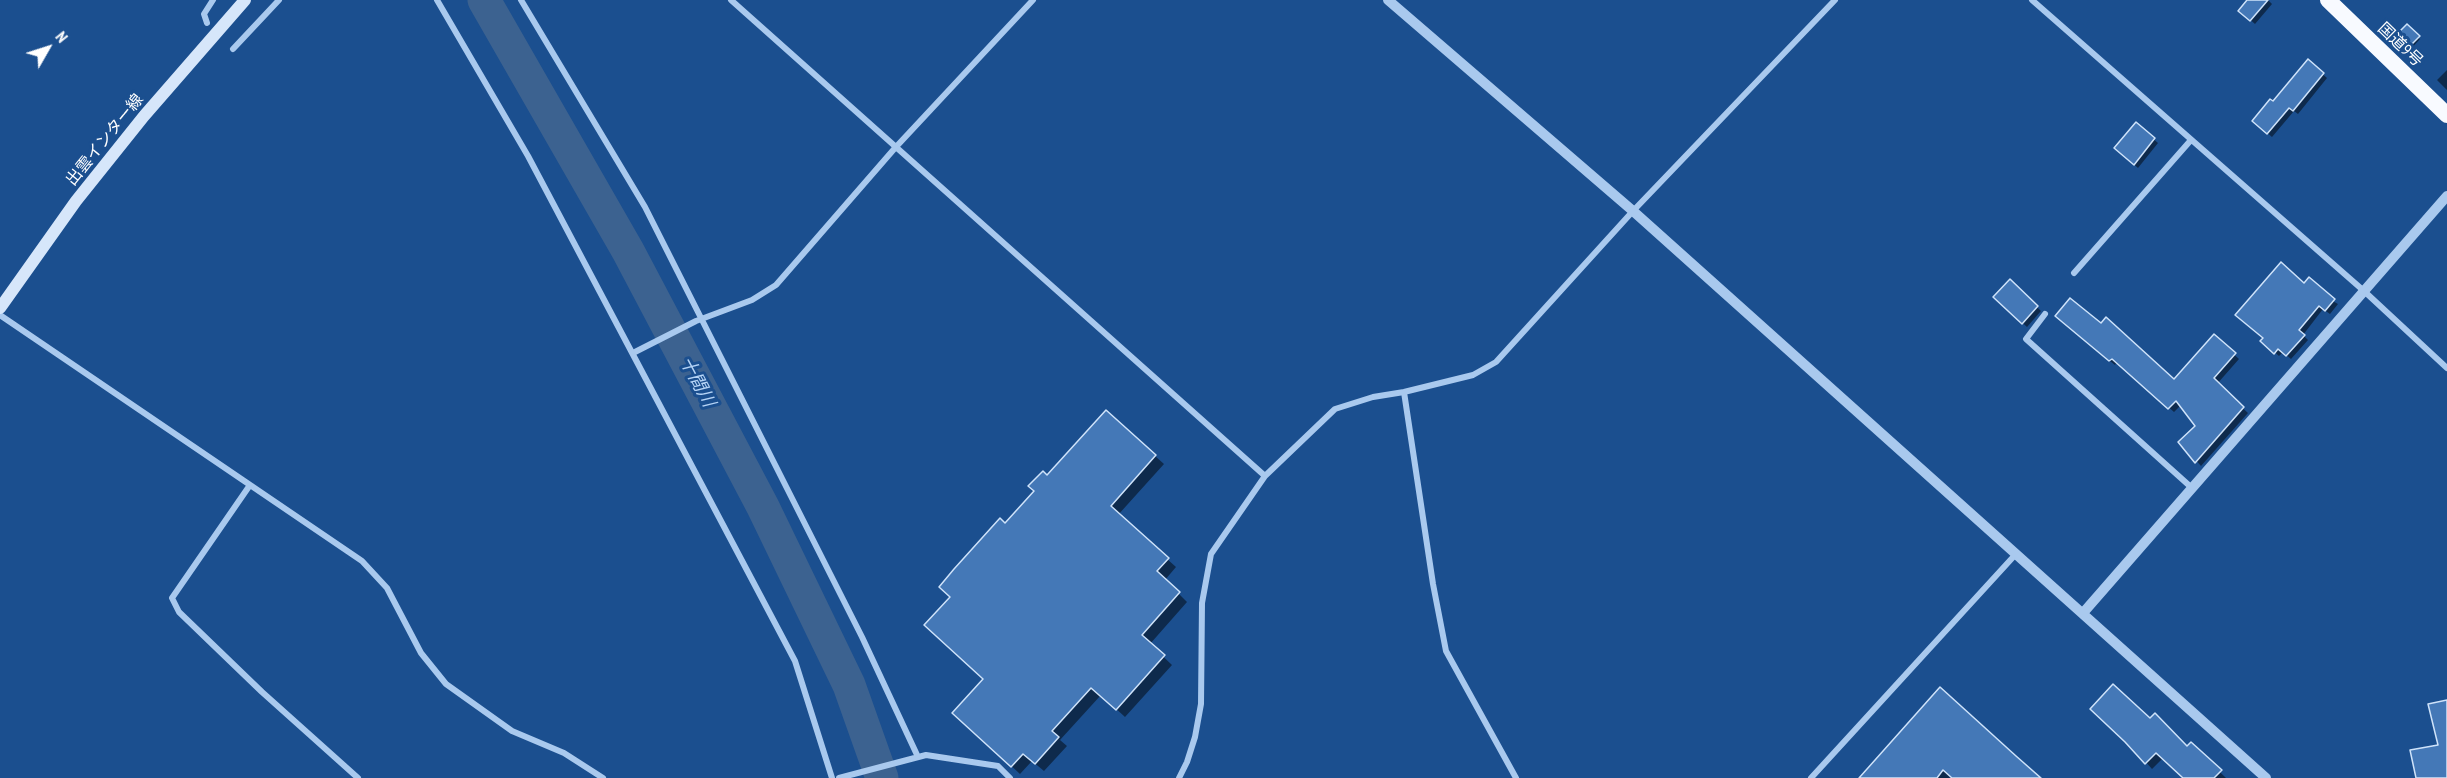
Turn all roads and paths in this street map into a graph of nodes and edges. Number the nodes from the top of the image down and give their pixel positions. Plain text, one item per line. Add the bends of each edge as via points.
1 (213, 0) edge
2 (245, 0) edge
3 (279, 0) edge
4 (437, 0) edge
5 (521, 0) edge
6 (731, 0) edge
7 (1033, 0) edge
8 (1388, 0) edge
9 (1835, 0) edge
10 (2031, 0) edge
11 (2328, 0) edge
12 (207, 22) dead end
13 (233, 49) dead end
14 (2447, 115) edge
15 (2191, 140) junction
16 (895, 148) junction
17 (2447, 196) edge
18 (1633, 212) junction
19 (2074, 273) dead end
20 (2364, 291) junction
21 (0, 308) edge
22 (2045, 314) dead end
23 (0, 315) edge
24 (699, 320) junction
25 (633, 353) junction
26 (2447, 368) edge
27 (1404, 392) junction
28 (1265, 476) junction
29 (250, 485) junction
30 (2192, 488) junction
31 (2015, 555) junction
32 (2083, 612) junction
33 (918, 757) junction
34 (840, 777) edge
35 (358, 778) edge
36 (603, 778) edge
37 (832, 778) edge
38 (1010, 778) edge
39 (1179, 778) edge
40 (1516, 778) edge
41 (1811, 778) edge
42 (2266, 778) edge

1 - 12 street via 204,14
2 - 21 main road, 出雲インター線 via 144,116
3 - 13 street
4 - 25 street via 528,156
5 - 24 street via 645,207
6 - 16 street
7 - 16 street
8 - 18 street
9 - 18 street
10 - 15 street
11 - 14 highway, 国道9号
15 - 19 street
15 - 20 street
16 - 24 street via 776,285 752,300
16 - 28 street
17 - 20 street
18 - 27 street via 1496,362 1473,375
18 - 31 street
20 - 26 street
20 - 30 street
22 - 30 street via 2026,339
23 - 29 street
24 - 25 street
24 - 33 street via 862,637
25 - 37 street via 795,661
27 - 28 street via 1335,409
27 - 40 street via 1446,651
28 - 39 street via 1211,555 1202,603 1201,704 1195,737
29 - 35 street via 172,598 178,612
29 - 36 street via 362,561 387,588 422,653 446,684 512,731 564,753
30 - 32 street
31 - 32 street
31 - 41 street
32 - 42 street
33 - 34 street
33 - 38 street via 998,766

